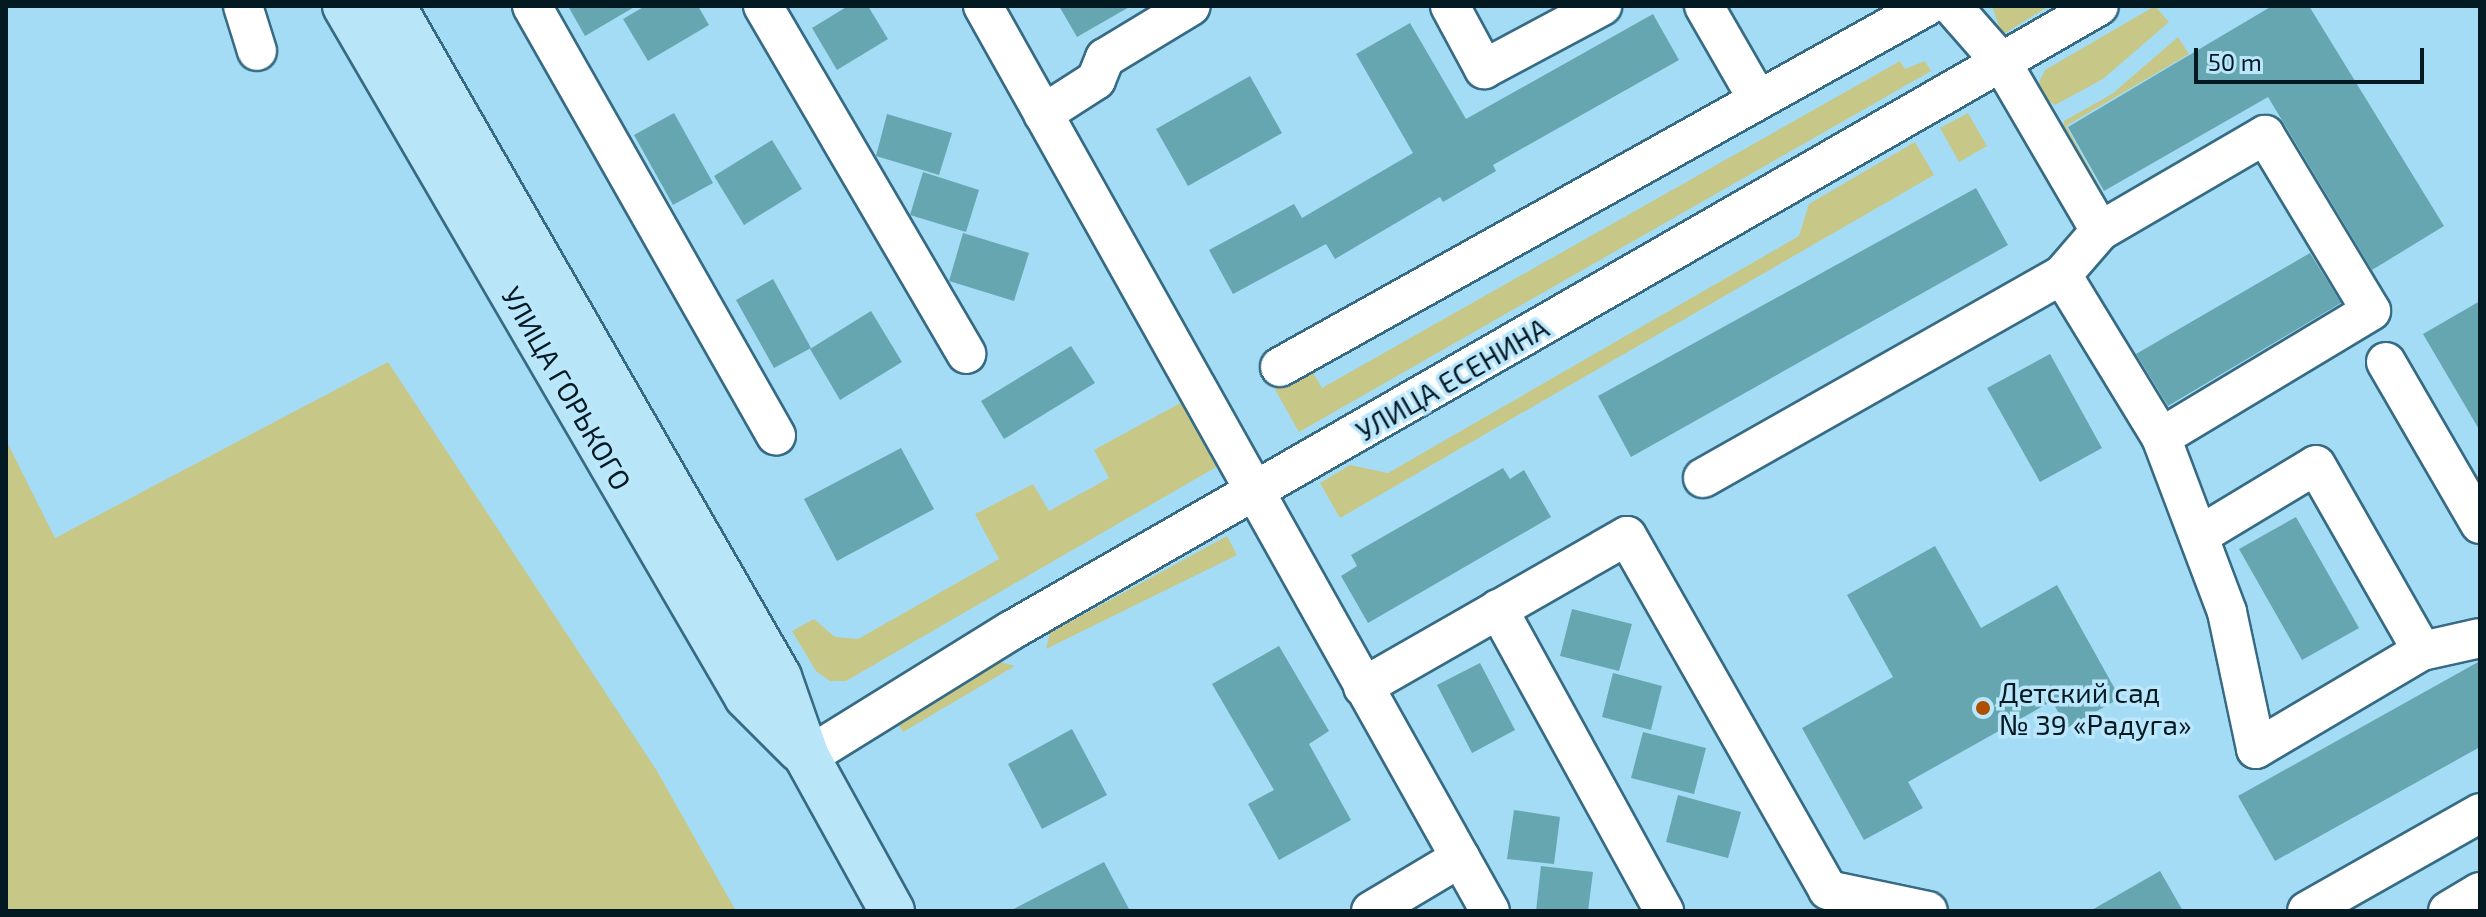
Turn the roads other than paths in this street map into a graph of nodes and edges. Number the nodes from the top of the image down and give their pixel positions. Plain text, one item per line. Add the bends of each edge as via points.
1 (243, 6) edge
2 (345, 6) edge
3 (393, 6) edge
4 (532, 6) edge
5 (763, 6) edge
6 (983, 6) edge
7 (1191, 6) edge
8 (1450, 6) edge
9 (1602, 6) edge
10 (1704, 6) edge
11 (1927, 6) edge
12 (1952, 6) edge
13 (2099, 6) edge
14 (257, 51) dead end
15 (2002, 63) junction
16 (1758, 100) junction
17 (1043, 114) junction
18 (2100, 231) junction
19 (2062, 275) junction
20 (966, 354) dead end
21 (2386, 362) dead end
22 (1280, 367) dead end
23 (776, 436) dead end
24 (2161, 437) junction
25 (1703, 478) dead end
26 (1255, 492) junction
27 (2480, 524) edge
28 (2200, 535) junction
29 (1498, 609) junction
30 (2480, 638) edge
31 (2422, 651) junction
32 (1363, 687) junction
33 (807, 757) junction
34 (2480, 813) edge
35 (1460, 858) junction
36 (2480, 892) edge
37 (892, 911) edge
38 (1371, 911) edge
39 (1490, 911) edge
40 (1664, 911) edge
41 (1928, 911) edge
42 (2307, 911) edge
43 (2448, 911) edge

1 - 14 street
2 - 33 main road, УЛИЦА ГОРЬКОГО via 747,697
3 - 33 main road, УЛИЦА ГОРЬКОГО via 779,677
4 - 23 street
5 - 20 street
6 - 17 street
7 - 17 street via 1105,58 1096,80
8 - 9 street via 1484,69
10 - 16 street
11 - 16 street
12 - 15 street
13 - 15 street, УЛИЦА ЕСЕНИНА
15 - 18 street
15 - 26 street, УЛИЦА ЕСЕНИНА
16 - 22 street
17 - 26 street
18 - 19 street
18 - 24 street via 2265,135 2371,311
19 - 24 street
19 - 25 street
21 - 27 street
24 - 28 street
26 - 32 street
26 - 33 street, УЛИЦА ЕСЕНИНА via 1012,630
28 - 31 street via 2316,465
28 - 31 street via 2227,612 2256,749
29 - 32 street
29 - 40 street
29 - 41 street via 1627,536 1828,890
30 - 31 street
32 - 35 street
33 - 37 main road, УЛИЦА ГОРЬКОГО
34 - 42 street
35 - 38 street
35 - 39 street
36 - 43 street

